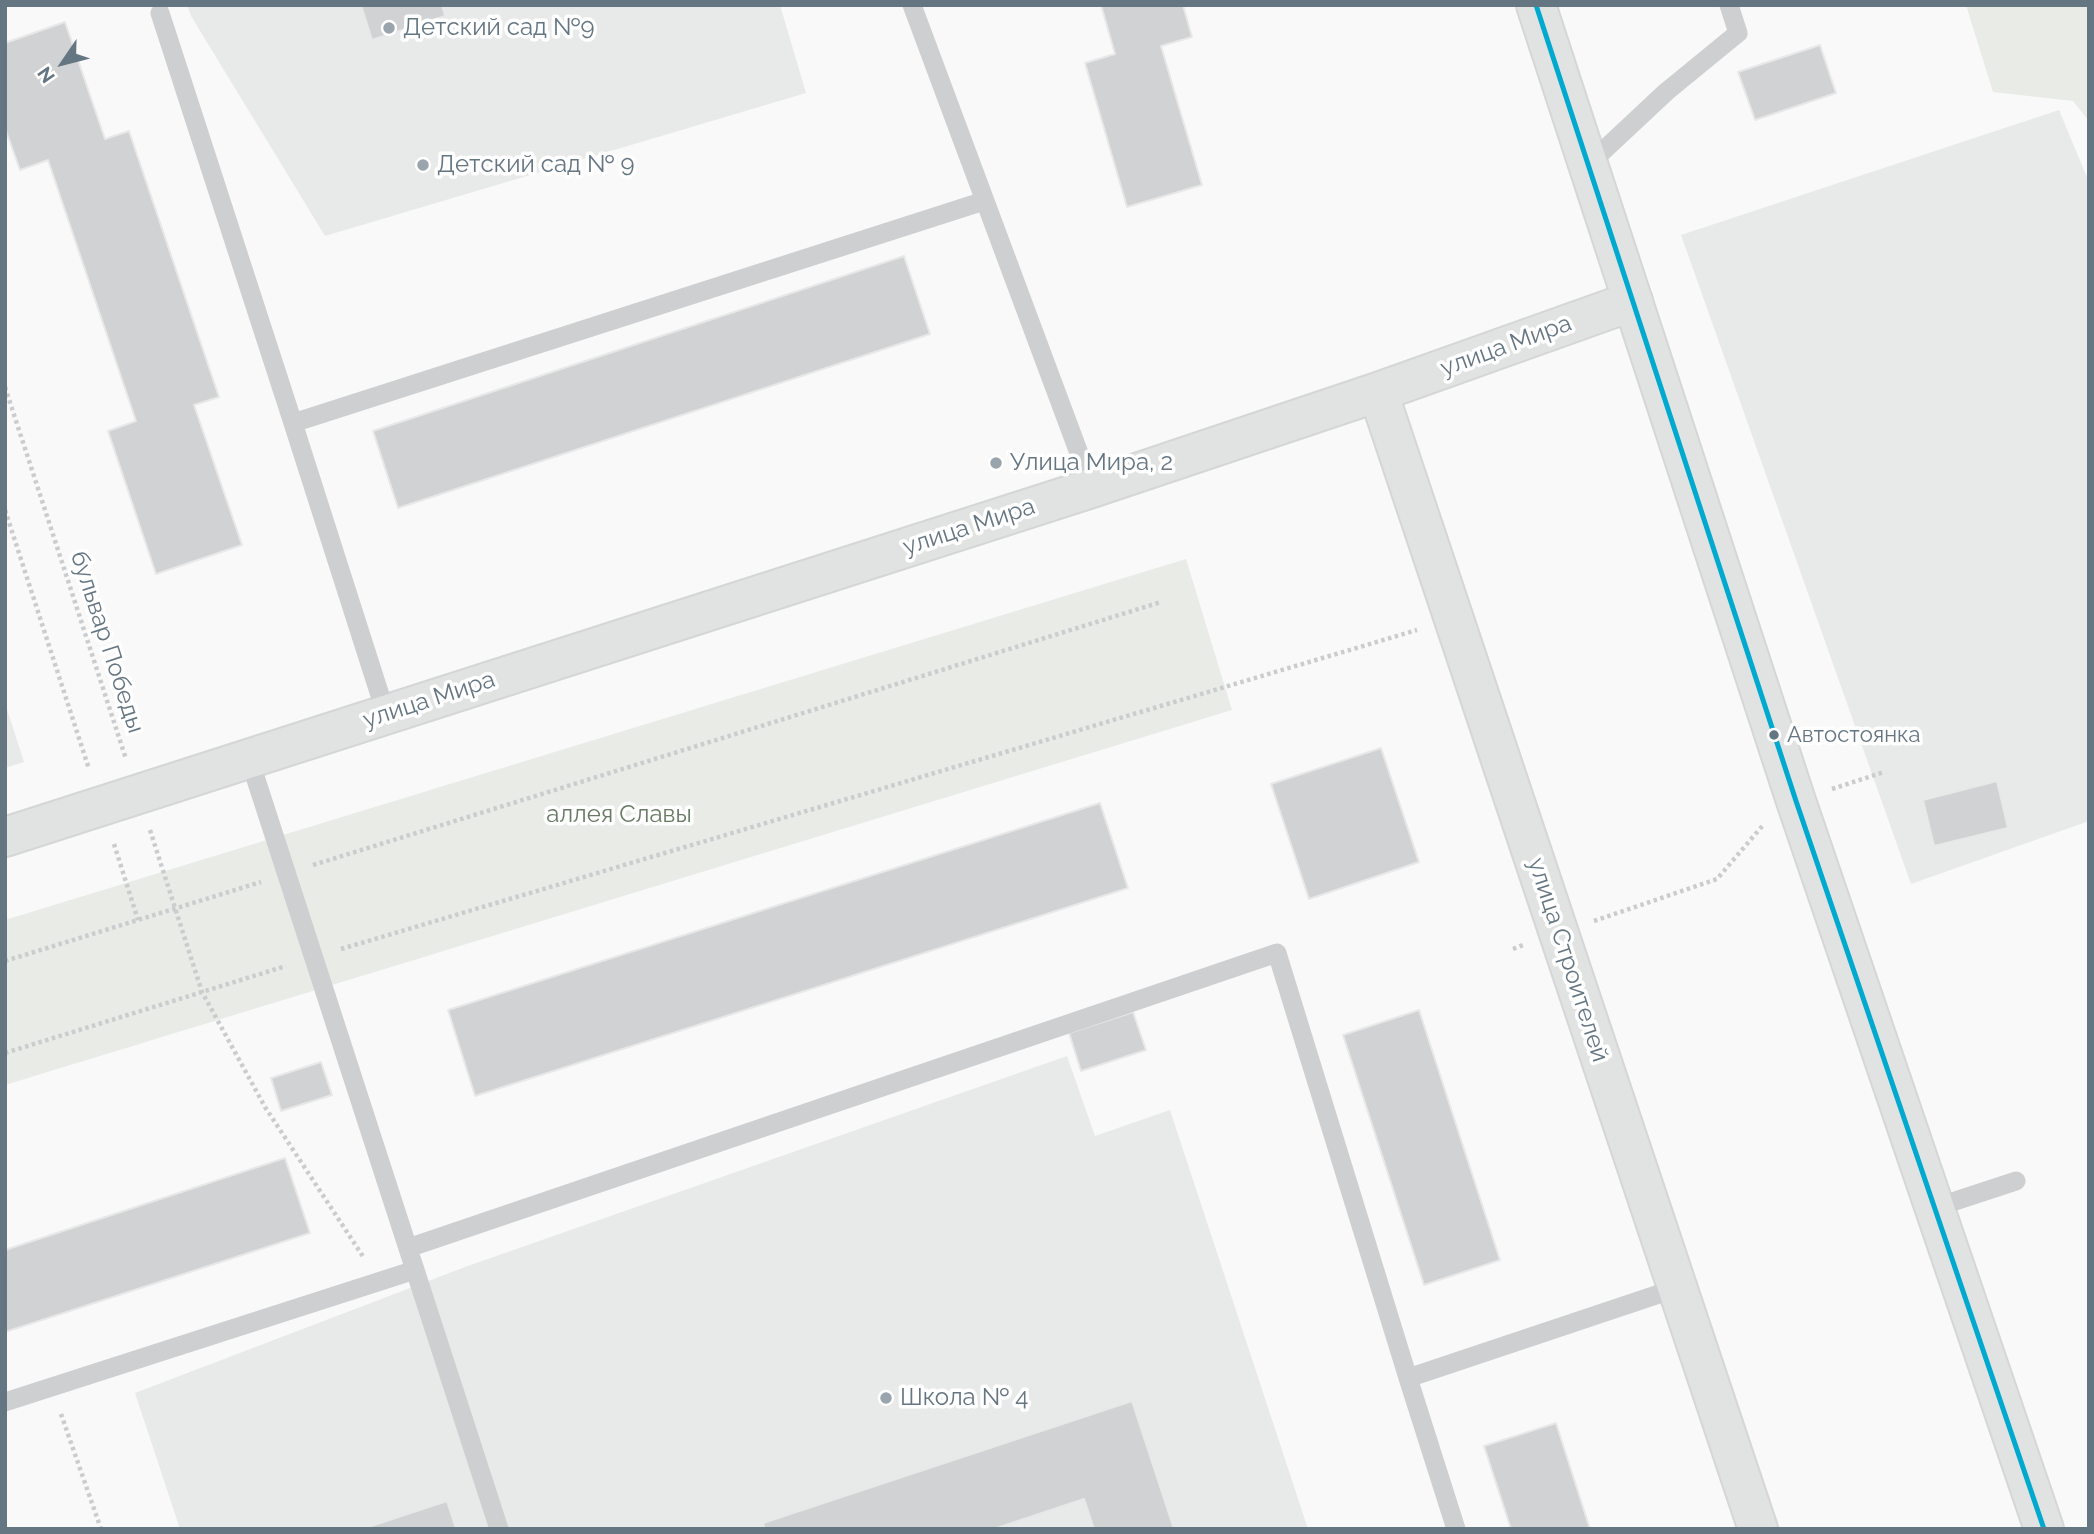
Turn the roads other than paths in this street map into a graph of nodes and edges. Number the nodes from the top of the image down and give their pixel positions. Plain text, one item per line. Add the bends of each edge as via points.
1 (912, 5) edge
2 (1536, 5) edge
3 (1729, 5) edge
4 (160, 13) dead end
5 (1588, 165) junction
6 (984, 201) junction
7 (1633, 301) junction
8 (1378, 392) junction
9 (293, 423) junction
10 (1092, 488) junction
11 (386, 714) junction
12 (249, 758) junction
13 (5, 836) edge
14 (2016, 1181) dead end
15 (1934, 1208) junction
16 (408, 1248) junction
17 (415, 1270) junction
18 (1677, 1288) junction
19 (1408, 1378) junction
20 (5, 1402) edge
21 (499, 1529) edge
22 (1456, 1529) edge
23 (1758, 1529) edge
24 (2044, 1529) edge

1 - 6 lane
2 - 5 main road
3 - 5 lane via 1738,33
4 - 9 lane
5 - 7 main road
6 - 9 lane
6 - 10 lane
7 - 8 main road, улица Мира
7 - 15 main road
8 - 10 main road, улица Мира
8 - 18 main road, улица Строителей
9 - 11 lane
10 - 11 main road, улица Мира
11 - 12 main road, улица Мира
12 - 13 main road, улица Мира
12 - 16 lane
14 - 15 lane
15 - 24 main road
16 - 17 lane
16 - 19 lane via 1277,953
17 - 20 lane
17 - 21 lane
18 - 19 lane
18 - 23 main road, улица Строителей
19 - 22 lane

